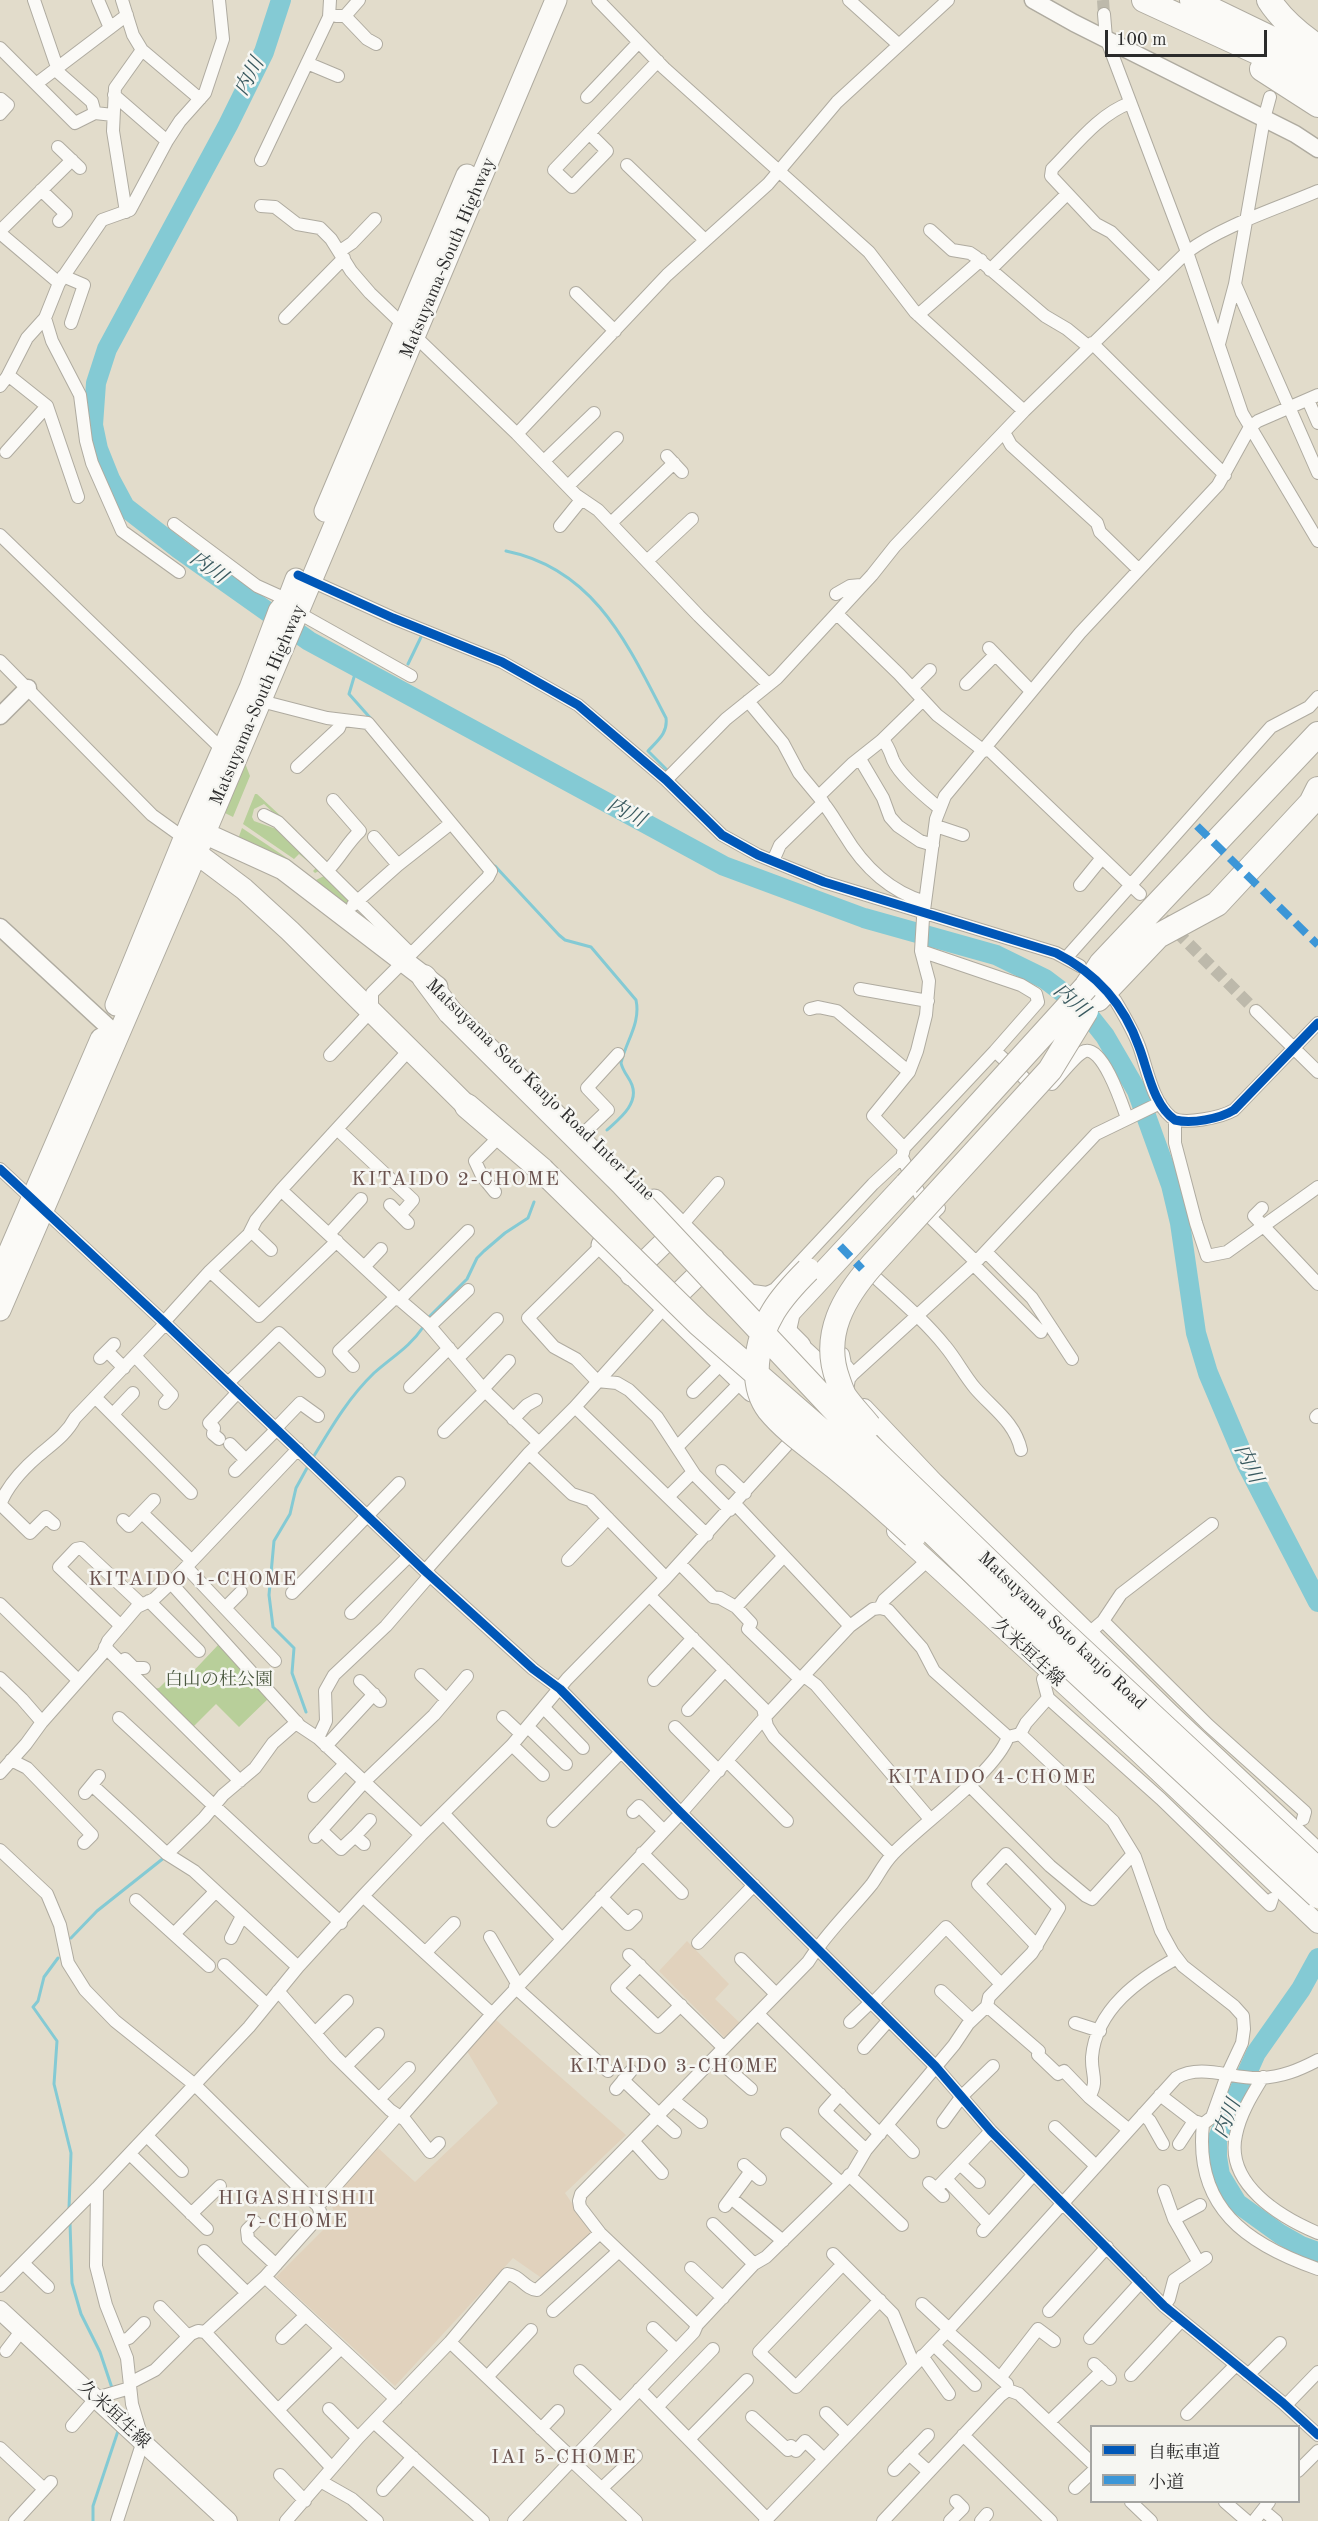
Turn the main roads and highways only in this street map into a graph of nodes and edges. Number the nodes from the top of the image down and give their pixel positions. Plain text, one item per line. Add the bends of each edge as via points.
1 (542, 0) edge
2 (556, 0) edge
3 (1144, 0) edge
4 (1192, 0) edge
5 (1269, 0) edge
6 (1196, 26) junction
7 (1318, 47) edge
8 (1318, 61) edge
9 (1318, 80) edge
10 (1318, 105) edge
11 (410, 331) junction
12 (276, 644) junction
13 (1318, 734) edge
14 (229, 755) junction
15 (1318, 789) edge
16 (195, 841) junction
17 (424, 977) junction
18 (1088, 983) junction
19 (467, 1106) junction
20 (38, 1203) junction
21 (680, 1227) junction
22 (5, 1248) edge
23 (714, 1259) junction
24 (0, 1273) edge
25 (632, 1275) junction
26 (664, 1308) junction
27 (0, 1310) edge
28 (792, 1338) junction
29 (747, 1386) junction
30 (924, 1470) junction
31 (881, 1517) junction
32 (1040, 1611) junction
33 (1089, 1633) junction
34 (1054, 1664) junction
35 (1318, 1852) edge
36 (1318, 1870) edge
37 (1314, 1911) edge
38 (0, 2310) edge
39 (228, 2521) edge

1 - 11 highway, Matsuyama-South Highway
2 - 11 highway, Matsuyama-South Highway
3 - 6 highway
4 - 8 highway
5 - 7 highway via 1300,35
6 - 9 highway
6 - 10 highway
11 - 12 highway, Matsuyama-South Highway
12 - 14 highway, Matsuyama-South Highway
12 - 14 highway, Matsuyama-South Highway via 261,701
13 - 18 highway
14 - 16 highway, Matsuyama-South Highway
15 - 18 highway via 1311,803 1218,904 1158,936
16 - 17 highway, Matsuyama Soto Kanjo Road Inter Line via 227,843 351,908
16 - 19 highway via 219,869 290,931
16 - 20 highway, Matsuyama-South Highway
17 - 21 highway, Matsuyama Soto Kanjo Road Inter Line via 458,1005
17 - 32 highway, Matsuyama Soto kanjo Road, bridge via 450,1012 656,1218 811,1386
18 - 28 highway, bridge via 910,1192 788,1312
18 - 32 highway, bridge via 1050,1070 852,1288 838,1314 833,1341 832,1363 844,1396
18 - 34 highway, bridge via 785,1293 765,1323 756,1374 768,1408 780,1422 863,1490
19 - 25 highway
19 - 34 highway, Matsuyama Soto kanjo Road, bridge via 542,1170 715,1340 884,1485
20 - 22 highway, Matsuyama-South Highway
20 - 27 highway, Matsuyama-South Highway
21 - 23 highway, Matsuyama Soto Kanjo Road Inter Line
21 - 25 highway
22 - 24 highway, Matsuyama-South Highway
23 - 26 highway
23 - 28 highway, Matsuyama Soto Kanjo Road Inter Line
25 - 26 highway
26 - 29 highway
28 - 29 highway
28 - 30 main road via 850,1382
29 - 31 main road, 久米垣生線
30 - 31 main road
30 - 33 main road
31 - 34 main road, 久米垣生線
32 - 36 highway, Matsuyama Soto kanjo Road, bridge
33 - 34 main road
33 - 35 main road
34 - 37 highway, Matsuyama Soto kanjo Road, bridge
38 - 39 main road, 久米垣生線 via 107,2394 143,2441

